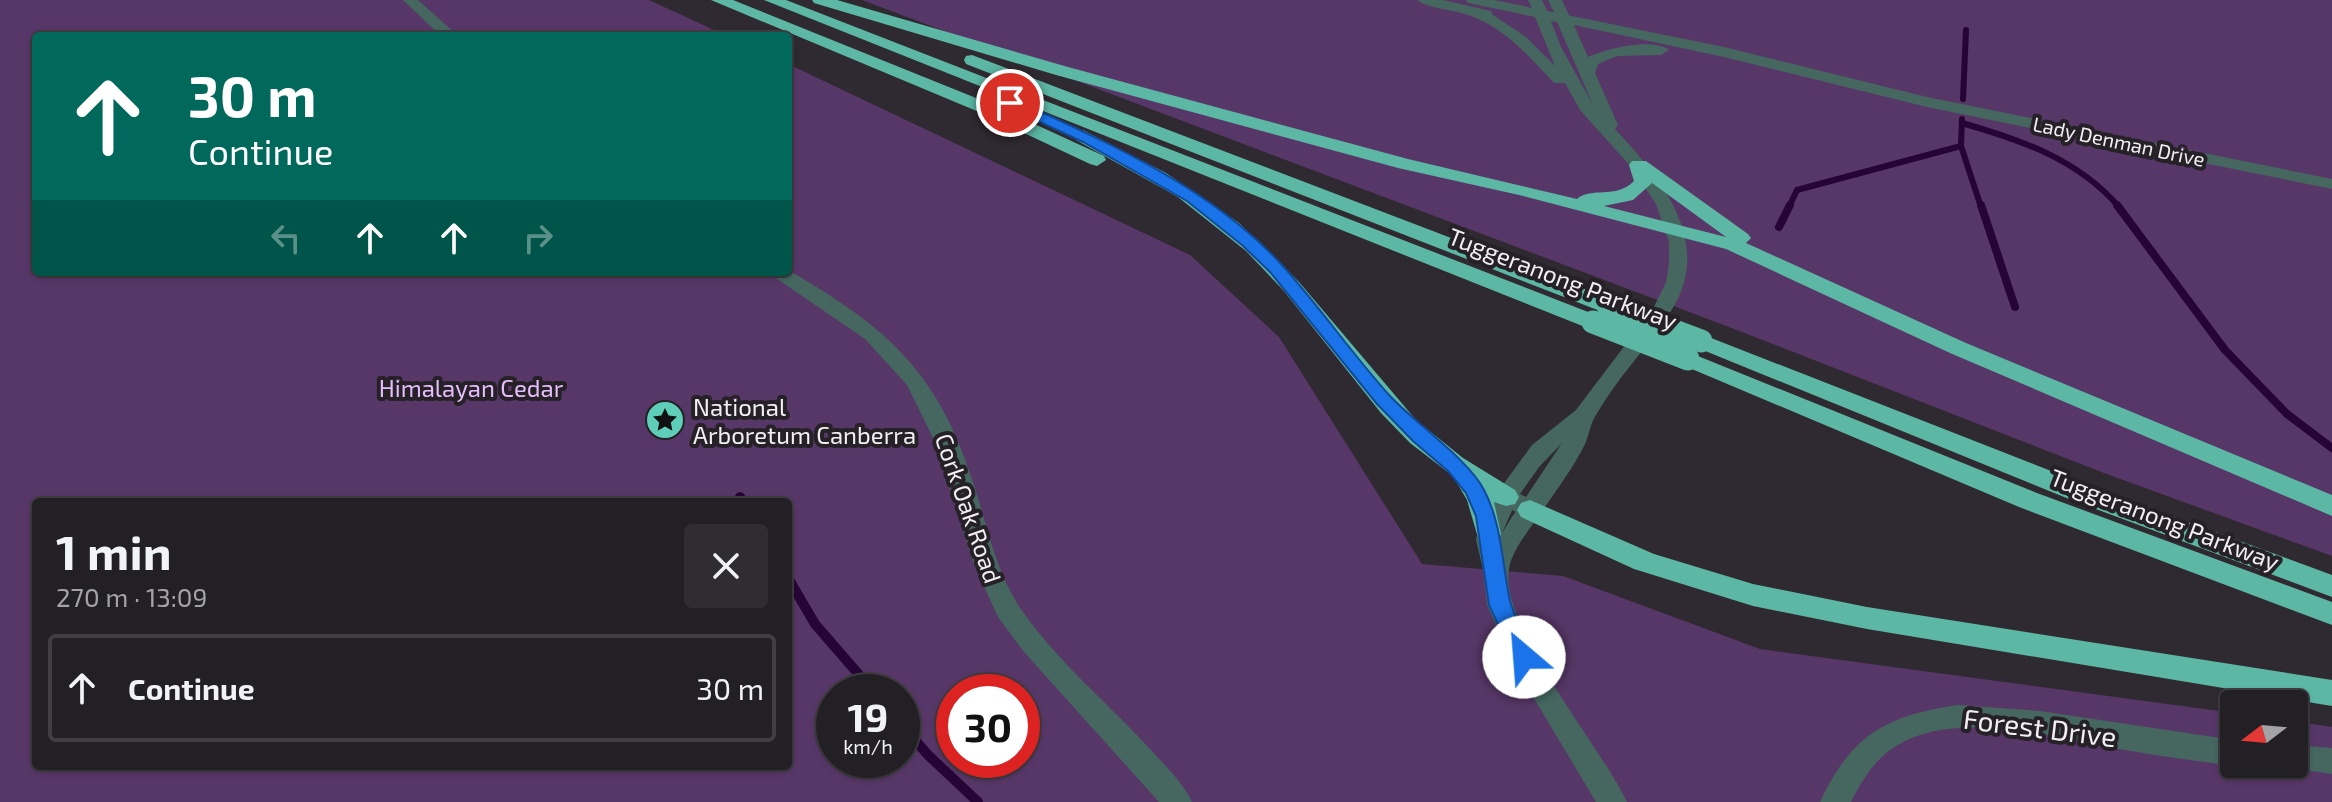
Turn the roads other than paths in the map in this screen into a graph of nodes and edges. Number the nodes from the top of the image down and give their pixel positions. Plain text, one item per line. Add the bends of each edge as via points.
1 (410, 0) edge
2 (719, 0) edge
3 (772, 0) edge
4 (818, 0) edge
5 (1424, 0) edge
6 (1535, 0) edge
7 (1555, 0) edge
8 (1469, 5) edge
9 (1544, 21) junction
10 (1567, 25) junction
11 (446, 32) edge
12 (855, 32) junction
13 (1661, 50) junction
14 (1588, 72) junction
15 (1907, 97) junction
16 (1595, 119) junction
17 (1623, 146) junction
18 (1639, 165) junction
19 (2332, 184) edge
20 (1521, 190) junction
21 (1674, 228) junction
22 (784, 276) edge
23 (1823, 285) junction
24 (1600, 314) junction
25 (1316, 317) junction
26 (1694, 350) junction
27 (1455, 466) junction
28 (1518, 504) junction
29 (2332, 506) edge
30 (1488, 534) junction
31 (1496, 569) junction
32 (2332, 586) edge
33 (2332, 614) edge
34 (2332, 693) edge
35 (2220, 751) edge
36 (2308, 759) edge
37 (2332, 761) edge
38 (1177, 802) edge
39 (1612, 802) edge
40 (1835, 802) edge

1 - 11 street
2 - 25 highway via 998,114 1119,171 1234,244
3 - 12 highway, Tuggeranong Parkway
4 - 20 highway via 1266,127
4 - 24 highway, Tuggeranong Parkway
5 - 8 street, Lady Denman Drive
6 - 9 street
7 - 10 street
8 - 9 street, Lady Denman Drive
8 - 16 street via 1521,37
9 - 10 street, Lady Denman Drive
9 - 16 street via 1563,67
10 - 13 street, Lady Denman Drive
10 - 14 street
10 - 15 street, Lady Denman Drive via 1724,52
12 - 24 highway, Tuggeranong Parkway
12 - 25 highway via 1088,139 1193,198 1262,255
13 - 14 street via 1605,54 1591,61
13 - 15 street, Lady Denman Drive
14 - 17 street
15 - 19 street, Lady Denman Drive
16 - 17 street
17 - 18 street
18 - 20 highway via 1642,184 1617,198 1592,200
18 - 21 street
18 - 23 highway via 1739,237
20 - 21 highway
21 - 23 highway via 1747,250
21 - 28 street via 1679,264 1671,293 1584,415 1573,444
22 - 38 street, Cork Oak Road via 852,316 905,365 931,402 946,436 982,555 1009,613
23 - 29 highway via 1958,348
24 - 26 highway, Tuggeranong Parkway, bridge
25 - 27 highway via 1391,409
26 - 32 highway, Tuggeranong Parkway
26 - 33 highway, Tuggeranong Parkway via 2028,500
27 - 28 highway
27 - 30 highway via 1480,499
28 - 30 street
28 - 31 street
28 - 34 highway via 1648,563 1797,606
30 - 31 street
31 - 39 street via 1496,591 1513,636
35 - 40 street, Forest Drive via 2037,721 1968,714 1937,717 1877,743 1851,770
36 - 37 street

